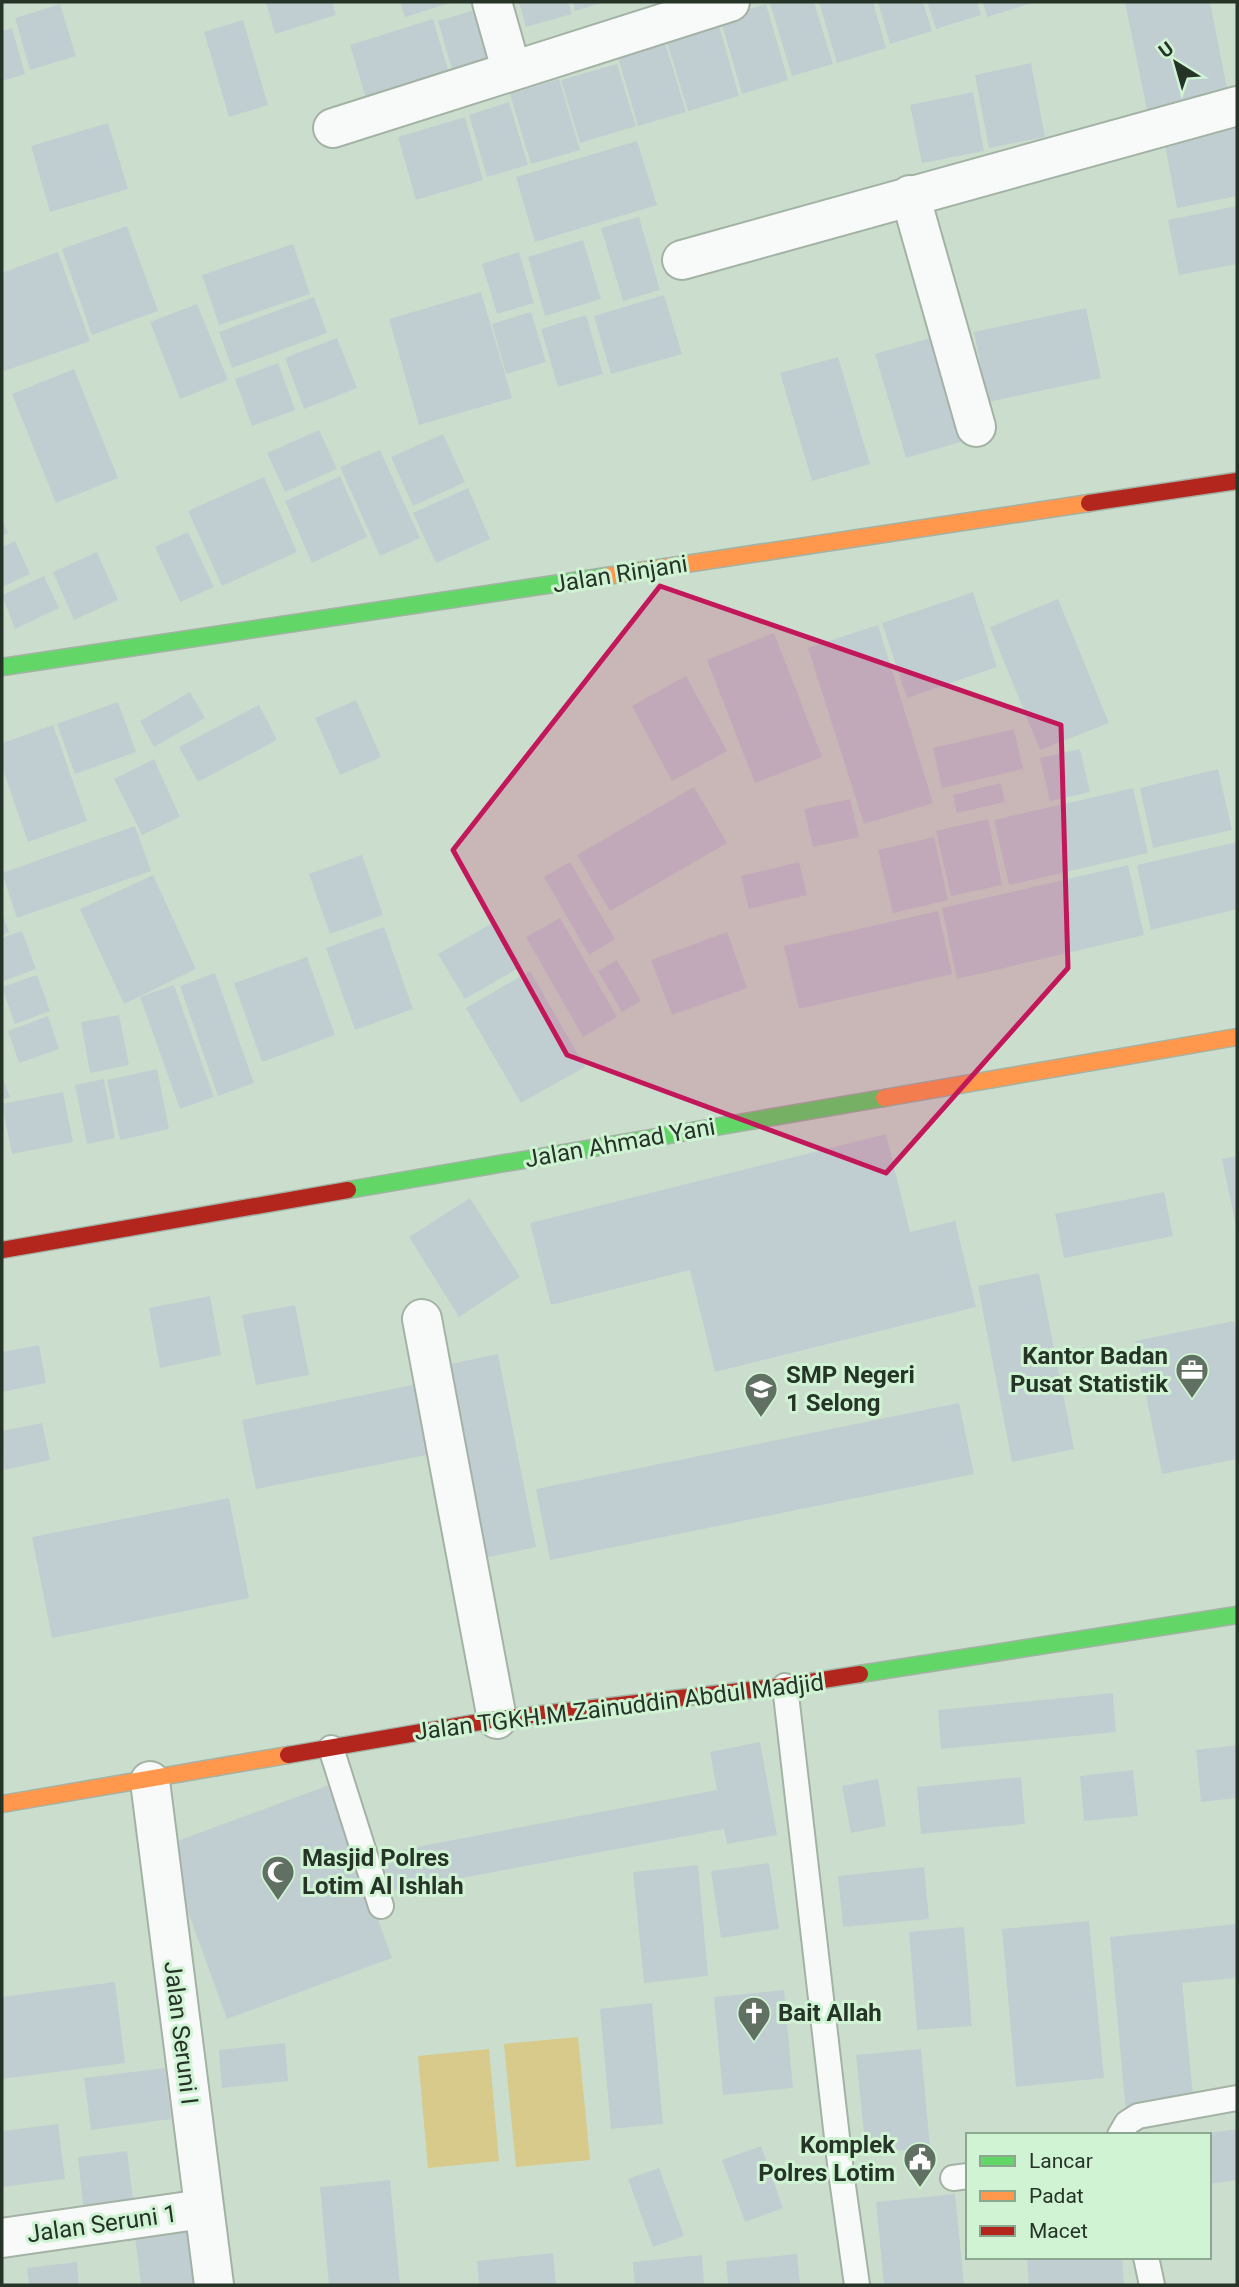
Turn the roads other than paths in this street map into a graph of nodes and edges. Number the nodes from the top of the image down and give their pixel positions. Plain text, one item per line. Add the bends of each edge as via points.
1 (492, 2) edge
2 (730, 2) edge
3 (511, 69) junction
4 (1237, 106) edge
5 (333, 128) dead end
6 (910, 195) junction
7 (682, 260) dead end
8 (976, 427) dead end
9 (1237, 481) edge
10 (2, 667) edge
11 (1237, 1037) edge
12 (2, 1250) edge
13 (422, 1319) dead end
14 (1237, 1615) edge
15 (785, 1686) junction
16 (497, 1719) junction
17 (331, 1748) junction
18 (150, 1781) junction
19 (2, 1804) edge
20 (381, 1906) dead end
21 (1237, 2098) edge
22 (1120, 2133) edge
23 (203, 2210) junction
24 (2, 2238) edge
25 (1146, 2259) edge
26 (214, 2285) edge
27 (857, 2285) edge
28 (1152, 2285) edge

1 - 3 street
2 - 3 street
3 - 5 street
4 - 6 street
6 - 7 street
6 - 8 street
9 - 10 street, Jalan Rinjani
11 - 12 street, Jalan Ahmad Yani
13 - 16 street
14 - 15 street, Jalan TGKH.M.Zainuddin Abdul Madjid
15 - 16 street, Jalan TGKH.M.Zainuddin Abdul Madjid
15 - 27 lane
16 - 17 street, Jalan TGKH.M.Zainuddin Abdul Madjid
17 - 18 street, Jalan TGKH.M.Zainuddin Abdul Madjid
17 - 20 lane
18 - 19 street, Jalan TGKH.M.Zainuddin Abdul Madjid
18 - 23 street, Jalan Seruni I
21 - 22 lane via 1139,2116
23 - 24 street, Jalan Seruni 1
23 - 26 street, Jalan Seruni I
25 - 28 lane

